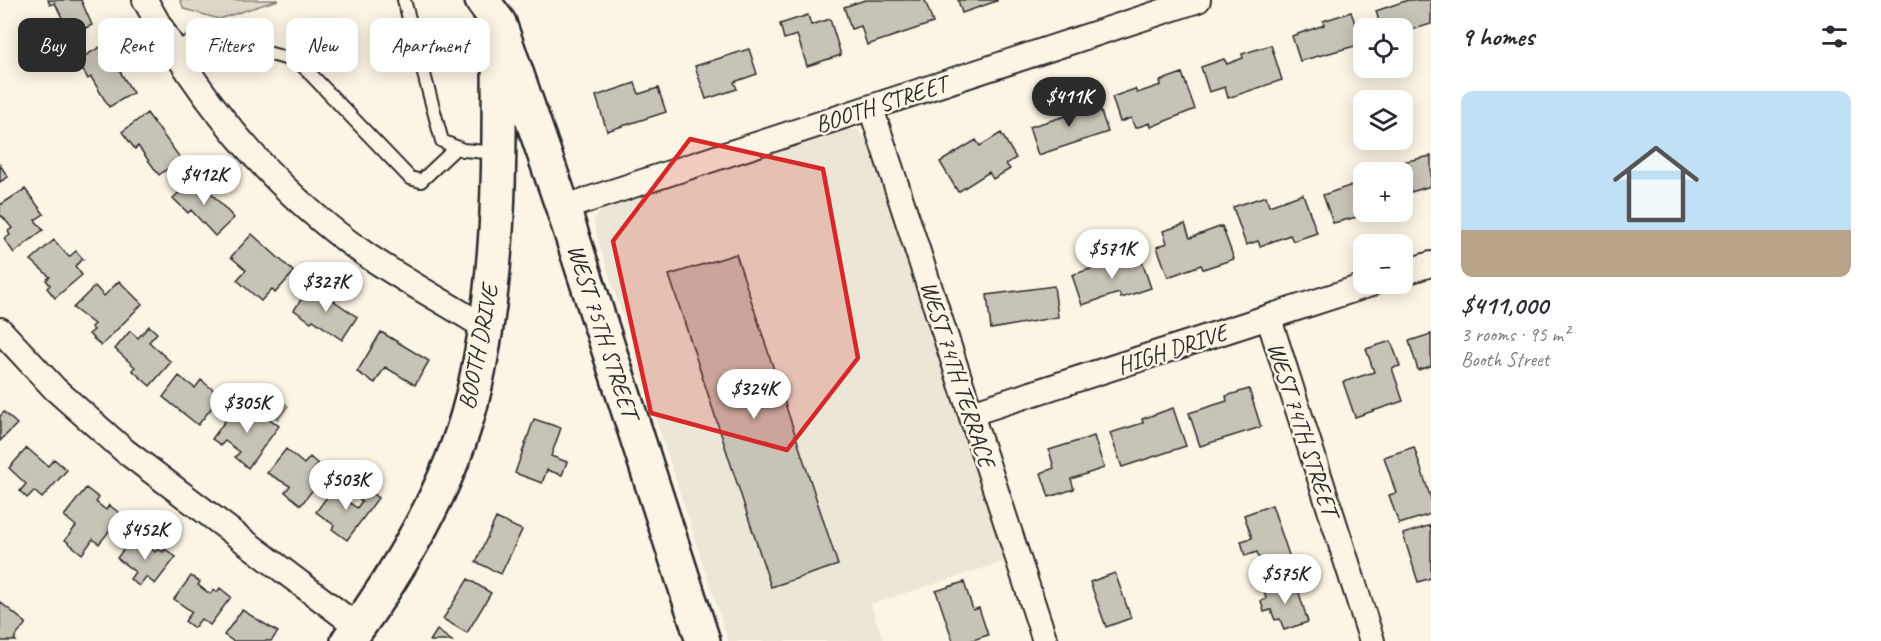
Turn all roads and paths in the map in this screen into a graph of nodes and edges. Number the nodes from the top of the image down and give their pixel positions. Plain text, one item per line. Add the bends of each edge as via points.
1 (145, 0) edge
2 (404, 0) edge
3 (1198, 0) edge
4 (494, 8) edge
5 (155, 18) edge
6 (174, 49) edge
7 (174, 50) edge
8 (871, 108) junction
9 (457, 147) junction
10 (500, 153) junction
11 (563, 208) junction
12 (1431, 264) edge
13 (1413, 270) edge
14 (1353, 290) edge
15 (1269, 319) junction
16 (486, 328) junction
17 (0, 330) edge
18 (972, 413) junction
19 (353, 634) edge
20 (703, 641) edge
21 (1045, 641) edge
22 (1372, 641) edge

1 - 5 street
2 - 9 lane via 442,141
3 - 8 street, BOOTH STREET
4 - 10 main road, BOOTH DRIVE
4 - 11 main road, WEST 75TH STREET
6 - 9 lane via 205,35 299,62 410,178 422,181
7 - 16 street via 249,150 307,208 365,254
8 - 11 street, BOOTH STREET
8 - 18 street, WEST 74TH TERRACE
9 - 10 lane
10 - 16 main road, BOOTH DRIVE via 498,225
11 - 20 main road, WEST 75TH STREET
12 - 13 street
14 - 15 street, HIGH DRIVE
15 - 18 street, HIGH DRIVE
15 - 22 street, WEST 74TH STREET
16 - 19 main road, BOOTH DRIVE via 471,404 446,470 406,554
17 - 19 street via 55,388 125,451
18 - 21 street, WEST 74TH TERRACE

